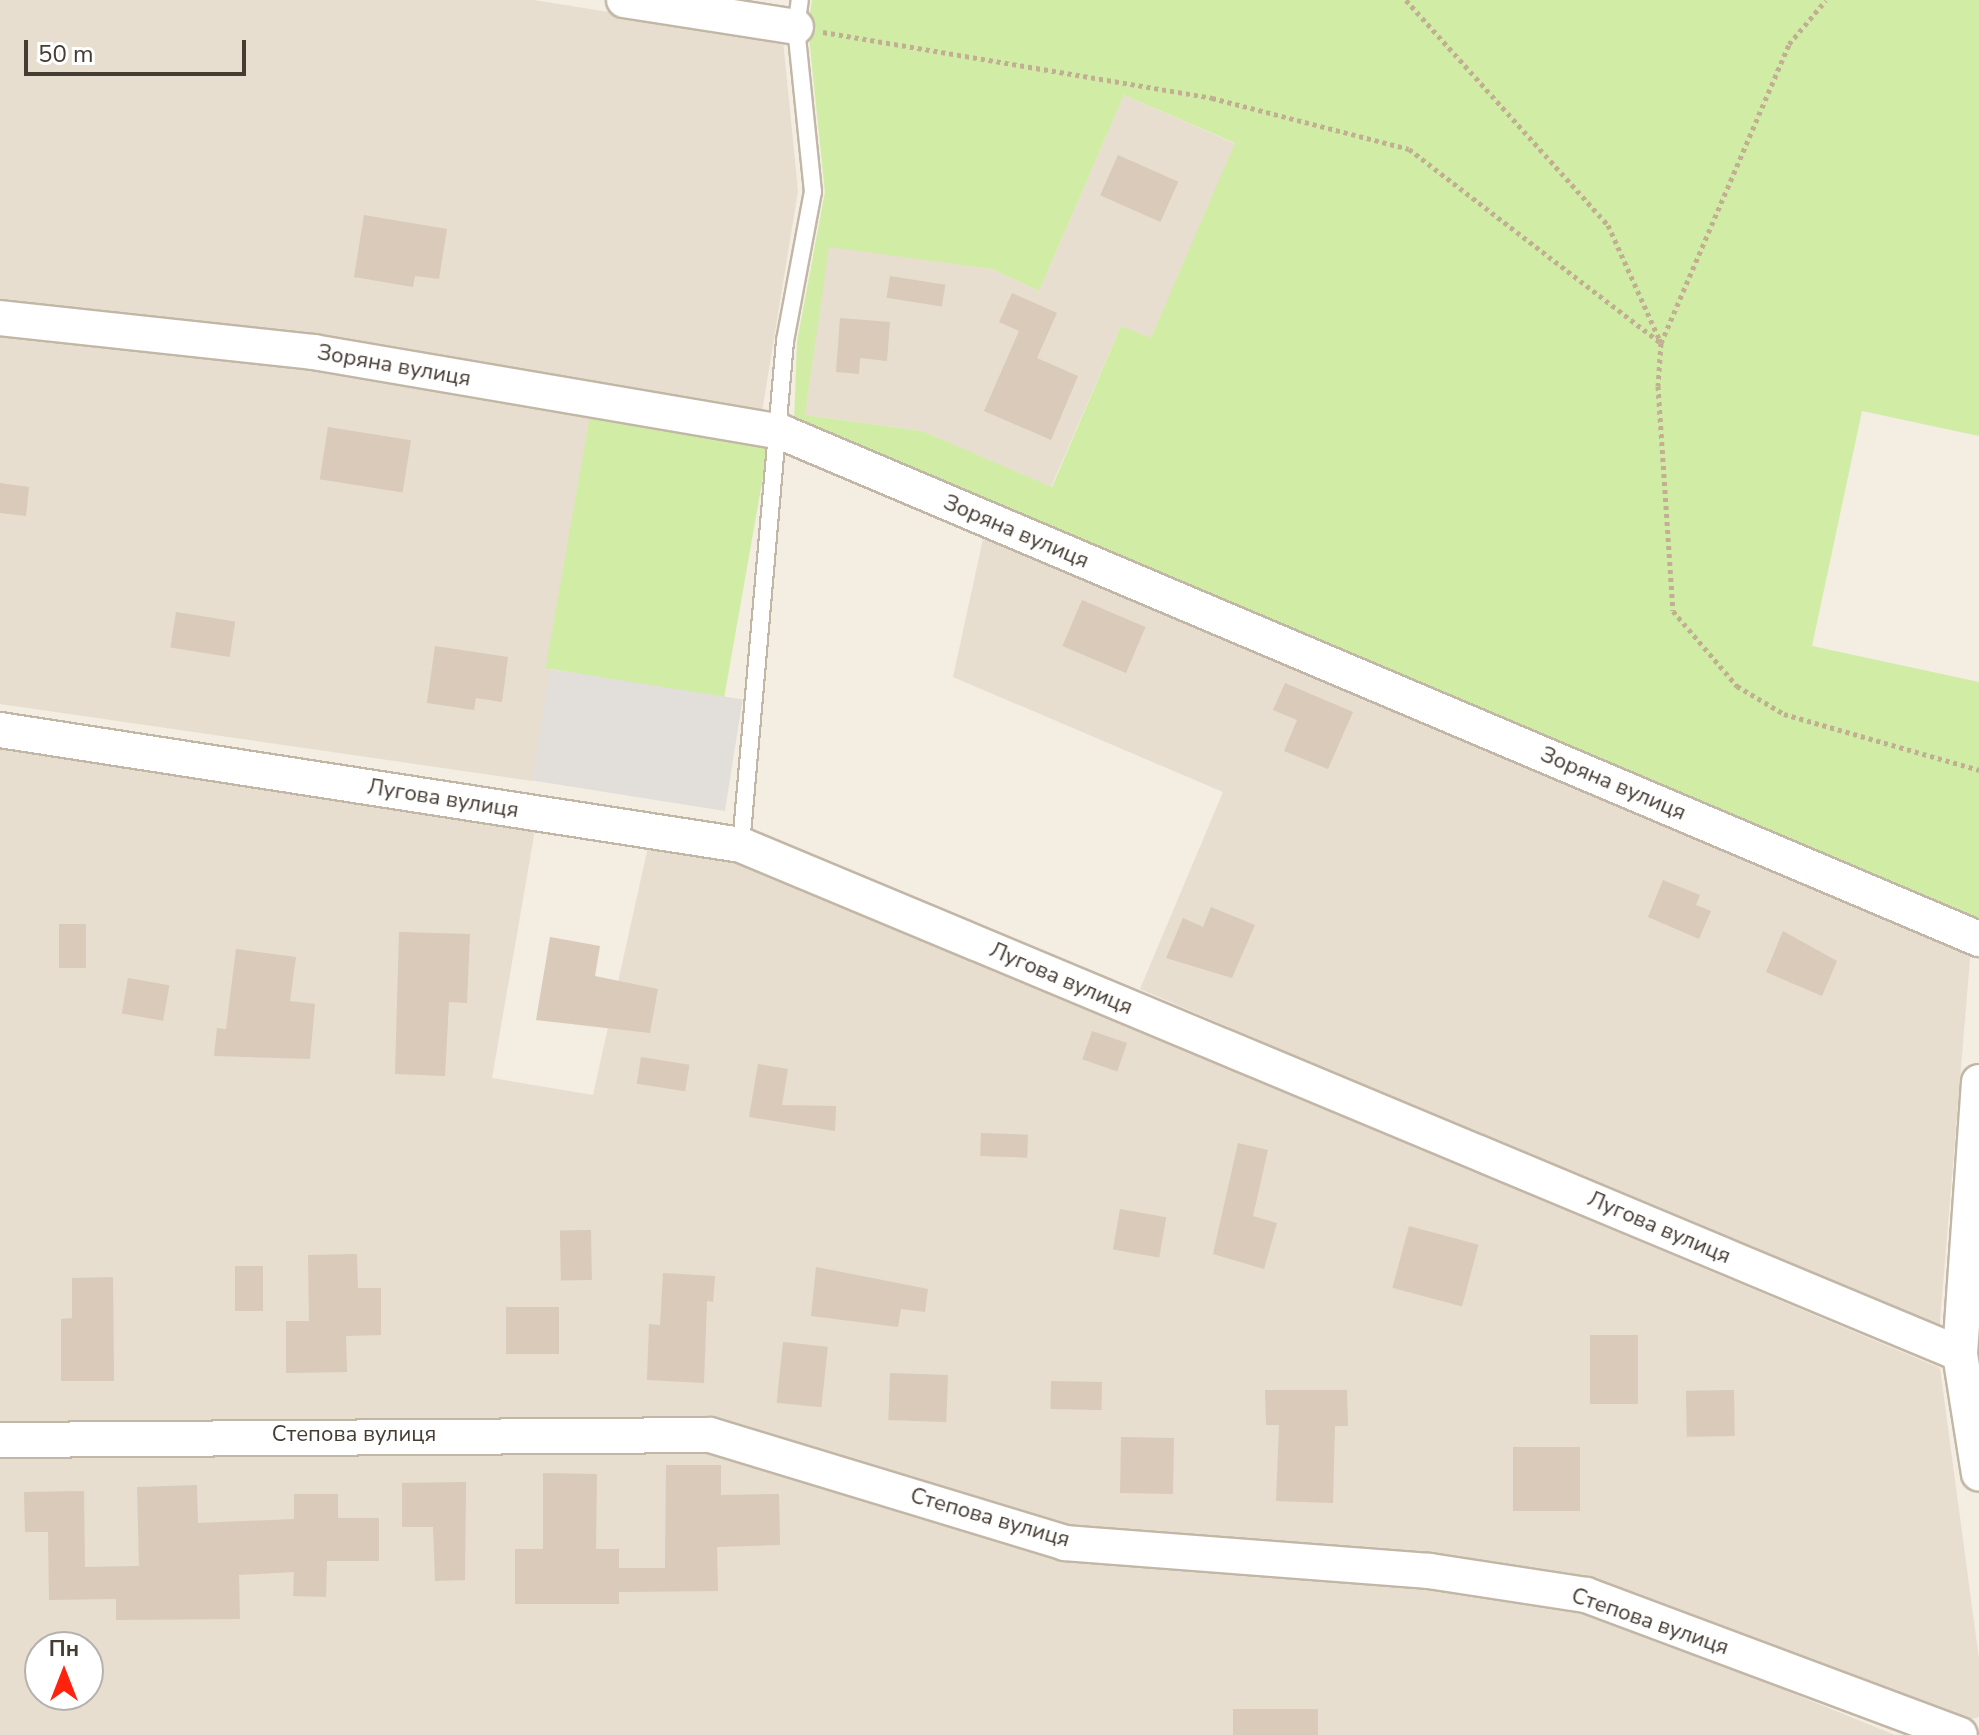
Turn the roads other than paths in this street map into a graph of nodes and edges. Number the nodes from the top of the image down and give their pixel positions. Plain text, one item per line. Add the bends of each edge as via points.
1 (624, 0) edge
2 (798, 14) edge
3 (0, 318) edge
4 (781, 432) junction
5 (0, 730) edge
6 (741, 845) junction
7 (1979, 939) edge
8 (1979, 1082) edge
9 (1960, 1354) junction
10 (0, 1440) edge
11 (1979, 1474) edge
12 (1960, 1735) edge

1 - 2 street
2 - 4 lane via 813,192 785,341
3 - 4 street, Зоряна вулиця via 314,352
4 - 6 lane
4 - 7 street, Зоряна вулиця
5 - 6 street, Лугова вулиця
6 - 9 street, Лугова вулиця
8 - 9 street
9 - 11 street
10 - 12 street, Степова вулиця via 710,1435 1065,1543 1429,1571 1586,1595

